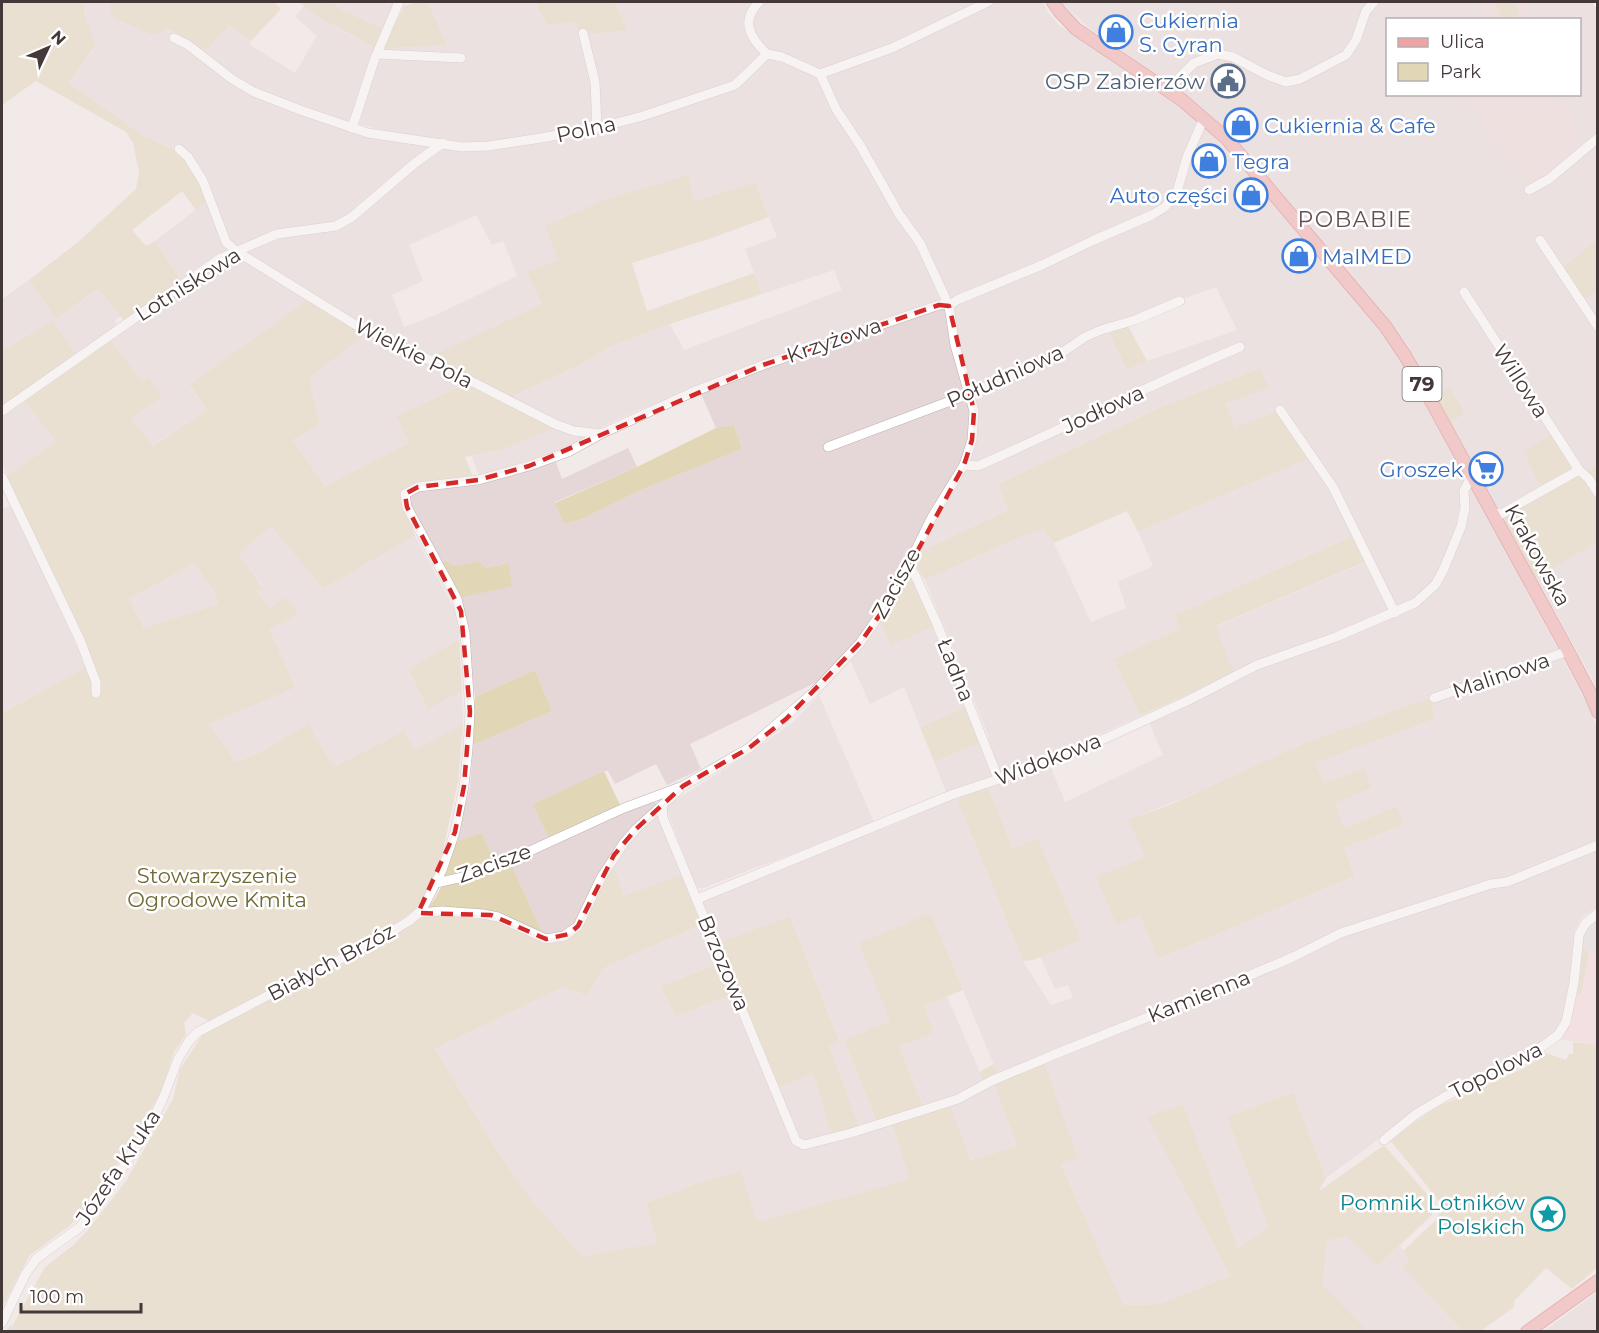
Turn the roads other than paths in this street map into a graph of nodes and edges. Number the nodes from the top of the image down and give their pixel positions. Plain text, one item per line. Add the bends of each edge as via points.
1 (399, 2) edge
2 (759, 2) edge
3 (988, 2) edge
4 (1053, 2) edge
5 (1374, 2) edge
6 (583, 33) dead end
7 (174, 38) dead end
8 (378, 54) junction
9 (767, 54) junction
10 (461, 58) dead end
11 (820, 74) junction
12 (1168, 91) junction
13 (1204, 117) junction
14 (352, 128) junction
15 (597, 128) junction
16 (1598, 138) edge
17 (443, 143) junction
18 (179, 149) dead end
19 (1529, 190) dead end
20 (1540, 240) dead end
21 (236, 251) junction
22 (1464, 292) dead end
23 (1180, 301) dead end
24 (949, 306) junction
25 (1598, 327) edge
26 (1240, 347) dead end
27 (969, 394) junction
28 (1280, 410) dead end
29 (2, 411) edge
30 (601, 434) junction
31 (828, 447) dead end
32 (964, 465) junction
33 (1579, 470) junction
34 (2, 477) edge
35 (1473, 478) junction
36 (1598, 493) edge
37 (405, 494) joint
38 (1494, 515) junction
39 (908, 564) junction
40 (1395, 613) junction
41 (1568, 651) junction
42 (96, 693) dead end
43 (1434, 699) dead end
44 (1598, 712) edge
45 (998, 778) junction
46 (683, 786) junction
47 (662, 806) junction
48 (1598, 845) edge
49 (436, 883) junction
50 (697, 899) junction
51 (418, 913) junction
52 (1598, 913) edge
53 (201, 1030) joint
54 (1384, 1140) dead end
55 (800, 1144) joint
56 (1598, 1281) edge
57 (2, 1323) edge
58 (1527, 1332) edge

1 - 8 street
2 - 9 street via 751,10 749,25 756,43
3 - 11 street via 892,48
4 - 12 main road, Krakowska / 79 via 1076,28
5 - 12 street via 1346,55 1300,79 1286,82 1218,54 1194,63
6 - 15 street via 595,82
7 - 14 street, Polna via 254,92
8 - 10 street
8 - 14 street
9 - 11 street
9 - 15 street, Polna via 735,86
11 - 24 street, Zacisze via 836,109 920,243
12 - 13 main road, Krakowska / 79
13 - 24 street, Krzyżowa via 1174,198 1165,207
13 - 35 main road, Krakowska / 79 via 1234,146 1391,334
14 - 17 street, Polna via 368,134
15 - 17 street, Polna via 488,146
16 - 19 street via 1549,179
17 - 21 street, Lotniskowa via 336,226 277,234
18 - 21 street via 203,181 226,242
20 - 25 street
21 - 29 street, Lotniskowa
21 - 30 street, Wielkie Pola via 354,324 555,424
22 - 33 street, Willowa
23 - 27 street, Południowa via 1085,337 1060,354
24 - 27 street, Zacisze
24 - 30 street, Krzyżowa via 939,305 763,365
26 - 32 street, Jodłowa via 978,466
27 - 31 street, Południowa
27 - 32 street, Zacisze via 974,411 972,440
28 - 40 street via 1332,487
30 - 37 street, Krzyżowa via 568,452 520,469 478,480 418,487
32 - 39 street, Zacisze
33 - 36 street, Willowa
33 - 38 street
34 - 42 street via 80,640 96,682
35 - 38 main road, Krakowska / 79
35 - 40 street, Widokowa via 1464,491 1461,527 1435,585 1415,603
37 - 49 street, Białych Brzóz via 407,507 457,599 465,633 470,712 464,786 452,842
38 - 41 main road, Krakowska / 79
39 - 45 street, Ładna via 937,624
39 - 46 street, Zacisze via 885,609 860,643 815,691 749,748
40 - 45 street, Widokowa via 1257,666 1082,749
41 - 43 street, Malinowa
41 - 44 main road, Krakowska / 79
45 - 50 street, Widokowa
46 - 47 street
46 - 49 street, Zacisze via 624,808 495,867
47 - 50 street, Brzozowa via 663,818
47 - 51 street via 623,844 606,868 578,926 564,936 546,939 483,914
48 - 55 street, Kamienna via 1507,882 1341,933 1293,957 951,1101 851,1133
49 - 51 street, Białych Brzóz
50 - 55 street, Brzozowa
51 - 53 street, Białych Brzóz via 371,944
52 - 54 street, Topolowa via 1579,934 1566,1022 1558,1035 1525,1059 1416,1114
53 - 57 street, Józefa Kruka via 178,1059 148,1130 117,1176 80,1227 36,1258
56 - 58 main road

